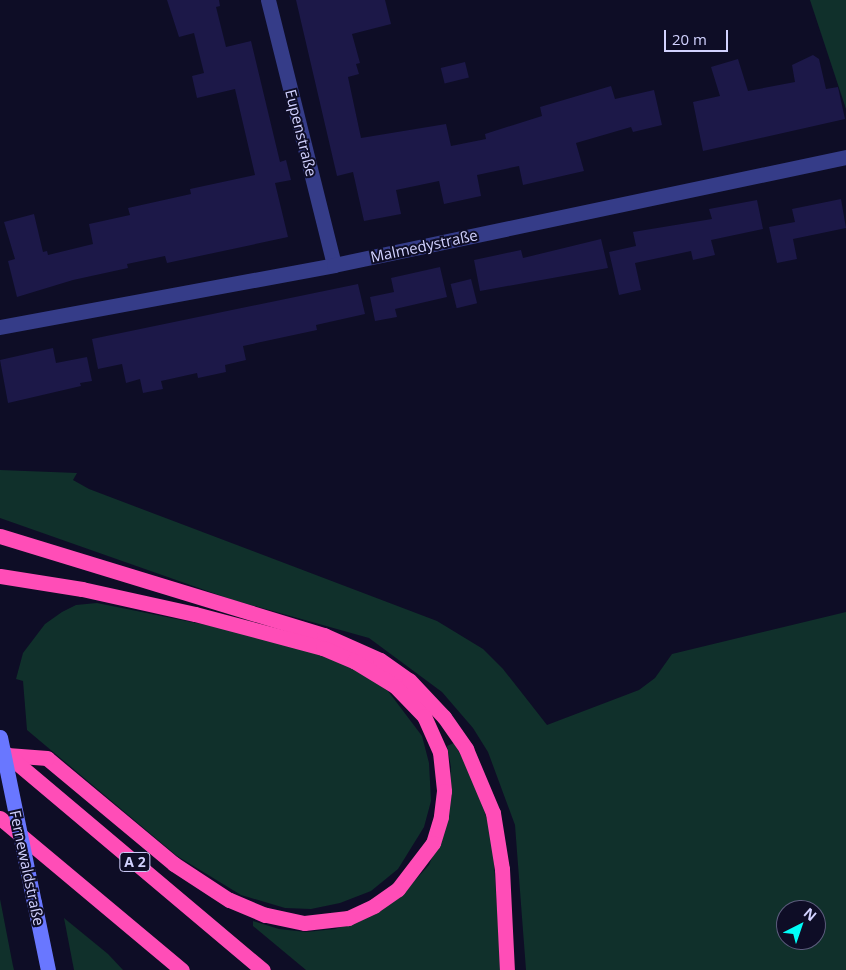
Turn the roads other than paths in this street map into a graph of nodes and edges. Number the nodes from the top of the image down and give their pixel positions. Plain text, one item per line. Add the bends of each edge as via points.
1 (268, 0) edge
2 (846, 157) edge
3 (334, 266) junction
4 (0, 327) edge
5 (0, 536) edge
6 (0, 576) edge
7 (0, 737) edge
8 (3, 752) edge
9 (0, 818) edge
10 (47, 969) edge
11 (182, 970) edge
12 (263, 970) edge
13 (507, 970) edge

1 - 3 street, Eupenstraße
2 - 3 street, Malmedystraße
3 - 4 street, Malmedystraße
5 - 13 highway via 324,635 380,660 409,680 444,717 462,742 491,805 502,869
6 - 8 highway via 82,589 258,630 339,654 368,668 408,697 431,728 443,766 441,817 433,843 417,868 398,889 374,906 332,922 291,922 247,908 200,883 46,758
7 - 10 main road, Fernewaldstraße, bridge
8 - 12 highway, A 2
9 - 11 highway

